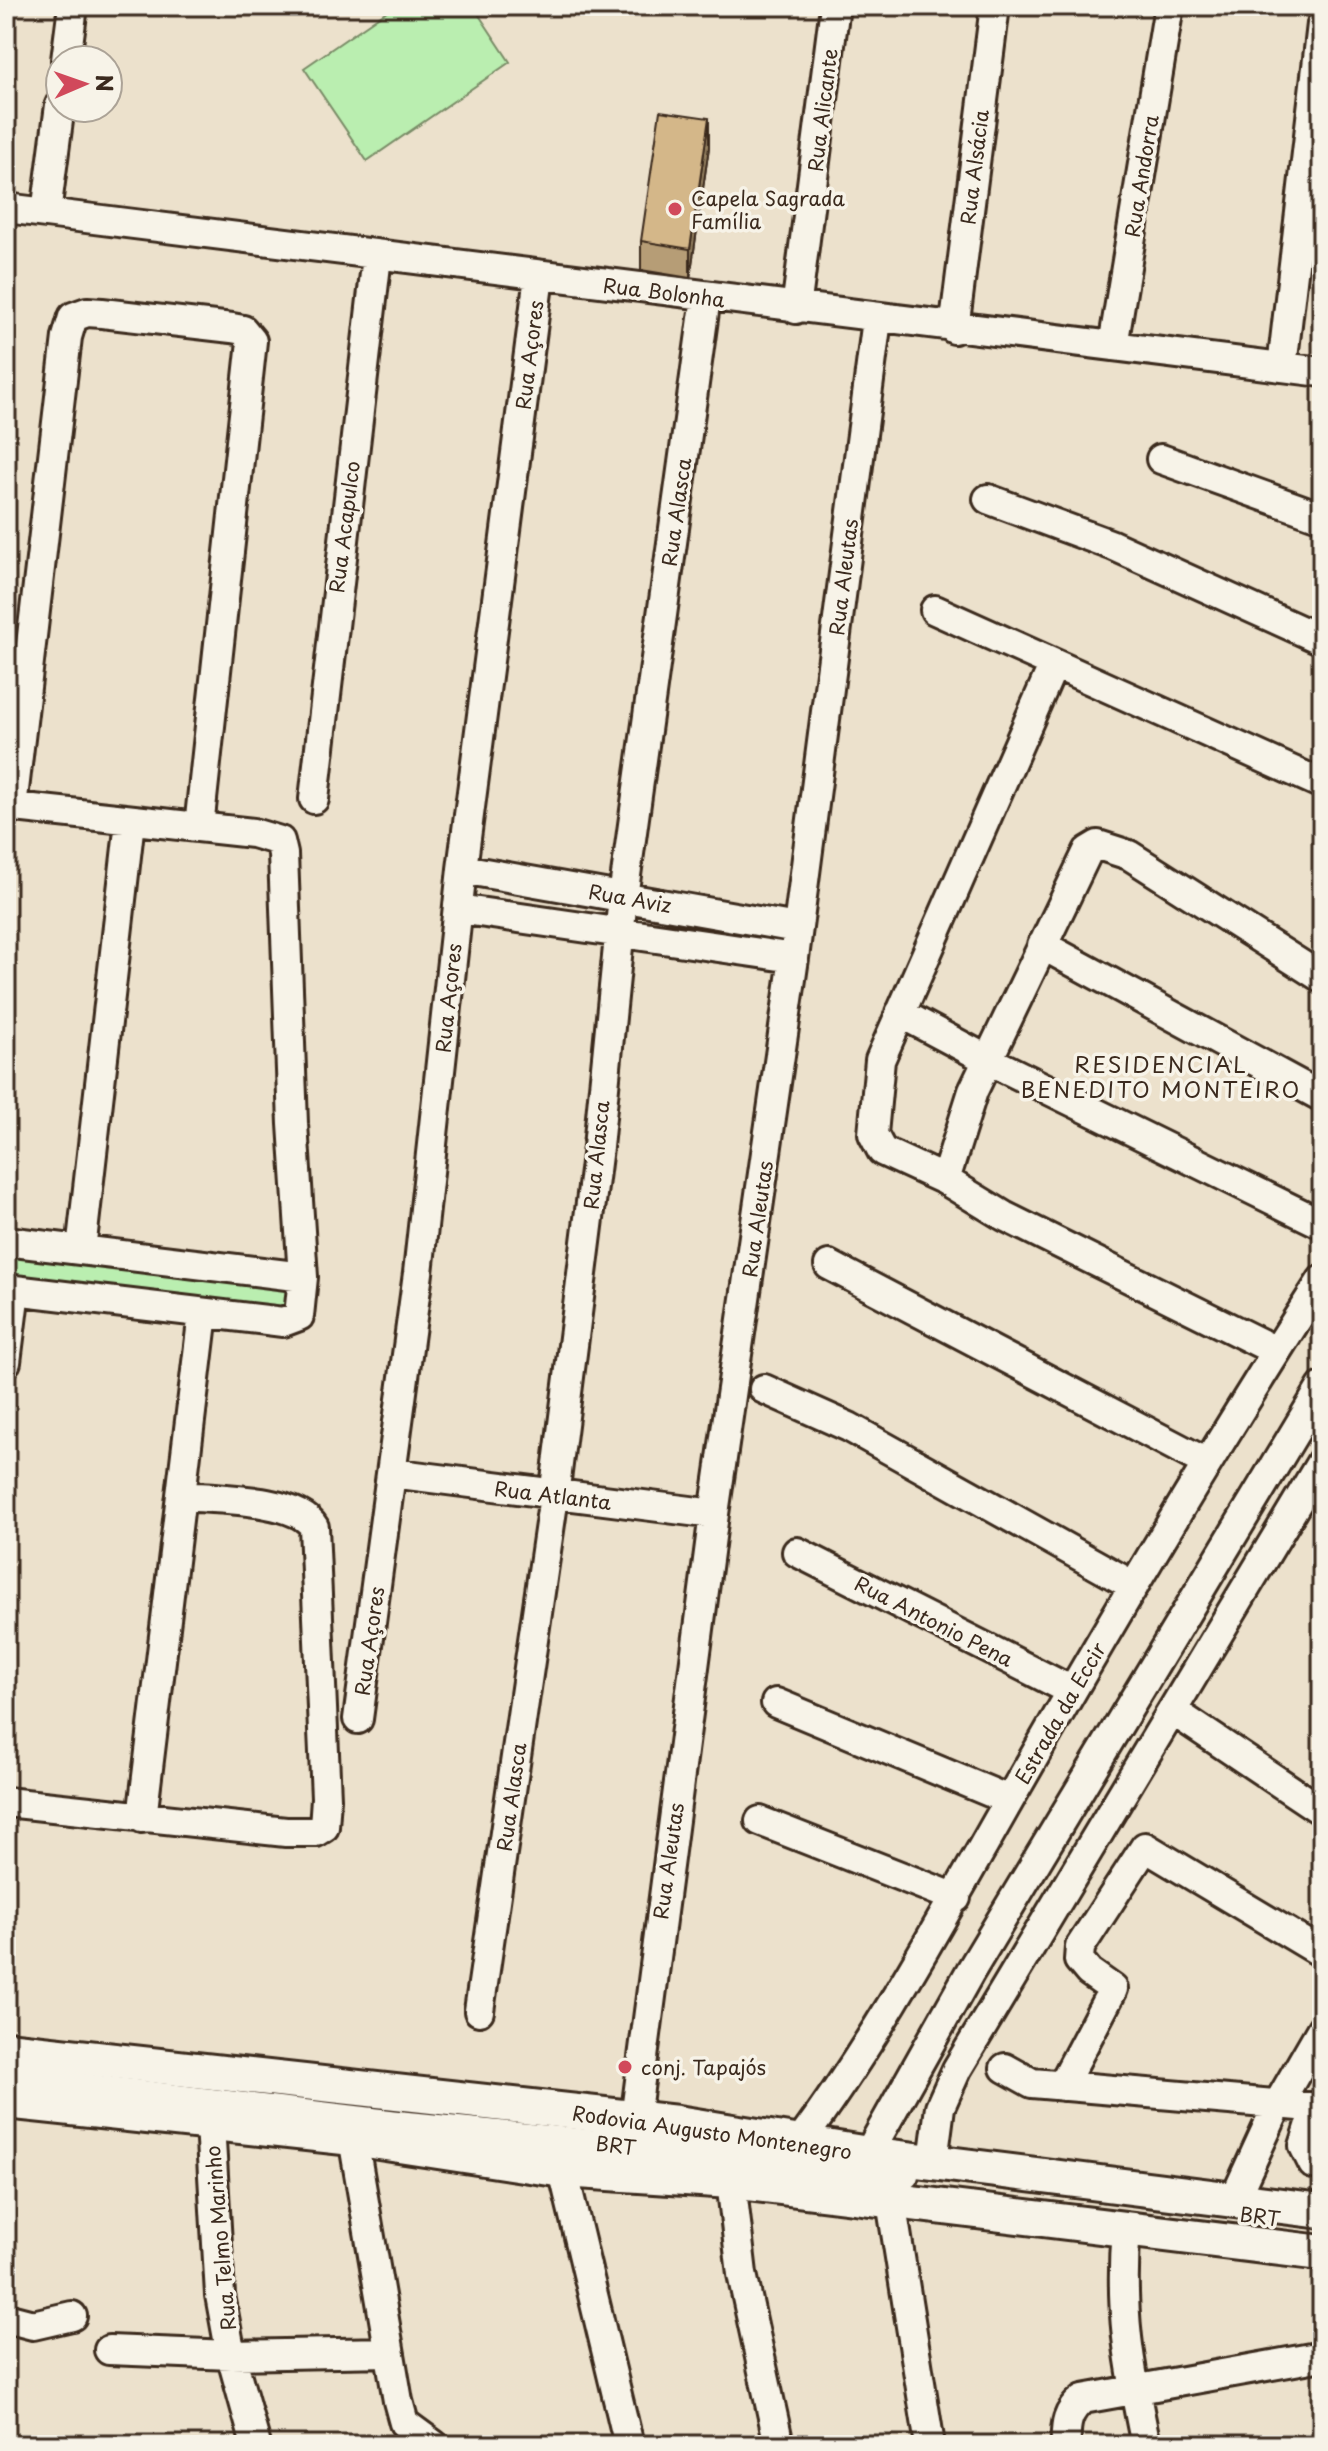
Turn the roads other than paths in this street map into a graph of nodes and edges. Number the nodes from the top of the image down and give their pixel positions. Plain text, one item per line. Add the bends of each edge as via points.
1 (73, 6) edge
2 (835, 6) edge
3 (995, 6) edge
4 (1169, 6) edge
5 (1322, 24) edge
6 (68, 44) edge
7 (58, 124) edge
8 (6, 208) edge
9 (46, 213) junction
10 (377, 256) junction
11 (539, 276) junction
12 (706, 297) junction
13 (796, 309) junction
14 (877, 319) junction
15 (954, 329) junction
16 (1113, 346) junction
17 (1282, 367) junction
18 (1322, 372) edge
19 (1161, 459) dead end
20 (988, 499) dead end
21 (1322, 517) edge
22 (935, 610) dead end
23 (1322, 640) edge
24 (1053, 666) junction
25 (1322, 784) edge
26 (314, 799) dead end
27 (9, 807) edge
28 (130, 821) junction
29 (199, 827) junction
30 (462, 869) junction
31 (623, 897) junction
32 (458, 909) junction
33 (797, 928) junction
34 (619, 933) junction
35 (1042, 945) junction
36 (794, 958) junction
37 (1322, 978) edge
38 (900, 1013) junction
39 (990, 1061) junction
40 (1322, 1097) edge
41 (945, 1180) junction
42 (1322, 1224) edge
43 (6, 1241) edge
44 (81, 1250) junction
45 (829, 1265) dead end
46 (303, 1277) junction
47 (1322, 1280) edge
48 (10, 1290) edge
49 (203, 1313) junction
50 (1276, 1351) junction
51 (6, 1362) edge
52 (1322, 1387) edge
53 (764, 1389) dead end
54 (1322, 1461) edge
55 (1207, 1463) junction
56 (1273, 1469) junction
57 (392, 1473) junction
58 (1305, 1490) junction
59 (181, 1496) junction
60 (554, 1496) junction
61 (714, 1514) junction
62 (797, 1552) dead end
63 (1134, 1586) junction
64 (1072, 1691) junction
65 (776, 1703) dead end
66 (1173, 1711) junction
67 (1125, 1716) junction
68 (358, 1719) dead end
69 (1157, 1737) junction
70 (1009, 1800) junction
71 (6, 1802) edge
72 (1322, 1811) edge
73 (142, 1818) junction
74 (760, 1821) dead end
75 (956, 1898) junction
76 (1322, 1953) edge
77 (479, 2011) dead end
78 (1322, 2028) edge
79 (6, 2049) edge
80 (1005, 2068) dead end
81 (6, 2079) edge
82 (1062, 2086) junction
83 (6, 2101) edge
84 (1278, 2104) junction
85 (1322, 2110) edge
86 (635, 2119) junction
87 (210, 2124) junction
88 (353, 2138) junction
89 (798, 2145) junction
90 (868, 2154) junction
91 (933, 2161) junction
92 (1322, 2165) edge
93 (563, 2170) junction
94 (731, 2181) junction
95 (1234, 2200) junction
96 (891, 2201) junction
97 (1322, 2211) edge
98 (1322, 2224) edge
99 (1126, 2228) junction
100 (1322, 2253) edge
101 (72, 2316) dead end
102 (6, 2318) edge
103 (109, 2350) dead end
104 (389, 2352) junction
105 (231, 2355) junction
106 (1320, 2356) edge
107 (1134, 2387) junction
108 (420, 2441) edge
109 (256, 2445) edge
110 (629, 2445) edge
111 (779, 2445) edge
112 (930, 2445) edge
113 (1066, 2445) edge
114 (1146, 2445) edge

1 - 6 street
2 - 13 street, Rua Alicante
3 - 15 street, Rua Alsácia
4 - 16 street, Rua Andorra
5 - 17 street
7 - 9 street
8 - 9 street, Rua Bolonha
9 - 10 street, Rua Bolonha
10 - 11 street, Rua Bolonha
10 - 26 street, Rua Acapulco
11 - 12 street, Rua Bolonha
11 - 30 street, Rua Açores
12 - 13 street, Rua Bolonha
12 - 31 street, Rua Alasca
13 - 14 street, Rua Bolonha
14 - 15 street, Rua Bolonha
14 - 33 street, Rua Aleutas
15 - 16 street, Rua Bolonha
16 - 17 street, Rua Bolonha
17 - 18 street, Rua Bolonha
19 - 21 street
20 - 23 street via 1112,545
22 - 24 street
24 - 25 street
24 - 38 street
27 - 28 street
27 - 29 street via 67,337 73,317 102,313 243,330 252,341
28 - 29 street
28 - 44 street
29 - 46 street via 275,838 283,847
30 - 31 street, Rua Aviz
30 - 32 street, Rua Açores
31 - 33 street, Rua Aviz
31 - 34 street, Rua Alasca
32 - 34 street, Rua Aviz
32 - 57 street, Rua Açores
33 - 36 street, Rua Aleutas
34 - 36 street, Rua Aviz
34 - 60 street, Rua Alasca
35 - 37 street via 1088,851 1098,845 1129,855
35 - 39 street
35 - 40 street
36 - 61 street, Rua Aleutas
38 - 39 street
38 - 41 street via 880,1060 873,1134 882,1151
39 - 41 street via 973,1091
39 - 42 street
41 - 50 street via 1004,1216
43 - 44 street
44 - 46 street
45 - 55 street
46 - 49 street via 302,1310 292,1321
47 - 50 street, Estrada da Eccir
48 - 49 street
48 - 51 street
49 - 59 street
50 - 55 street, Estrada da Eccir
52 - 56 street
53 - 63 street via 849,1427
54 - 58 street
55 - 63 street, Estrada da Eccir
56 - 58 street
56 - 67 street
57 - 60 street, Rua Atlanta
57 - 68 street, Rua Açores
58 - 66 street
59 - 73 street
59 - 73 street via 292,1509 314,1527 325,1823 320,1831 297,1832
60 - 61 street, Rua Atlanta
60 - 77 street, Rua Alasca
61 - 86 street, Rua Aleutas
62 - 64 street, Rua Antonio Pena
63 - 64 street, Estrada da Eccir
64 - 70 street, Estrada da Eccir
65 - 70 street
66 - 69 street
66 - 72 street
67 - 69 street
67 - 90 street via 970,1972
69 - 91 street via 957,2069 940,2107
70 - 75 street, Estrada da Eccir
71 - 73 street
74 - 75 street
75 - 89 street, Estrada da Eccir via 846,2080
76 - 82 street via 1145,1847 1080,1947 1079,1960 1113,1989
78 - 84 street
79 - 86 main road, Rodovia Augusto Montenegro
80 - 82 street via 1032,2083
81 - 98 street, BRT
82 - 84 street
83 - 87 main road
84 - 85 street
84 - 95 street
85 - 92 street via 1304,2146 1313,2164
86 - 89 main road, Rodovia Augusto Montenegro
87 - 88 main road
87 - 105 street, Rua Telmo Marinho via 220,2295
88 - 93 main road
88 - 104 street
89 - 90 main road, Rodovia Augusto Montenegro
90 - 91 main road, Rodovia Augusto Montenegro
91 - 95 main road, Rodovia Augusto Montenegro
93 - 94 main road
93 - 110 street
94 - 96 main road
94 - 111 street via 742,2274
95 - 97 main road, Rodovia Augusto Montenegro
96 - 99 main road
96 - 112 street
99 - 100 main road
99 - 107 street via 1121,2286
101 - 102 street via 33,2325
103 - 105 street
104 - 105 street
104 - 108 street via 404,2423
105 - 109 street, Rua Telmo Marinho
106 - 107 street
107 - 113 street via 1098,2394 1073,2407
107 - 114 street

